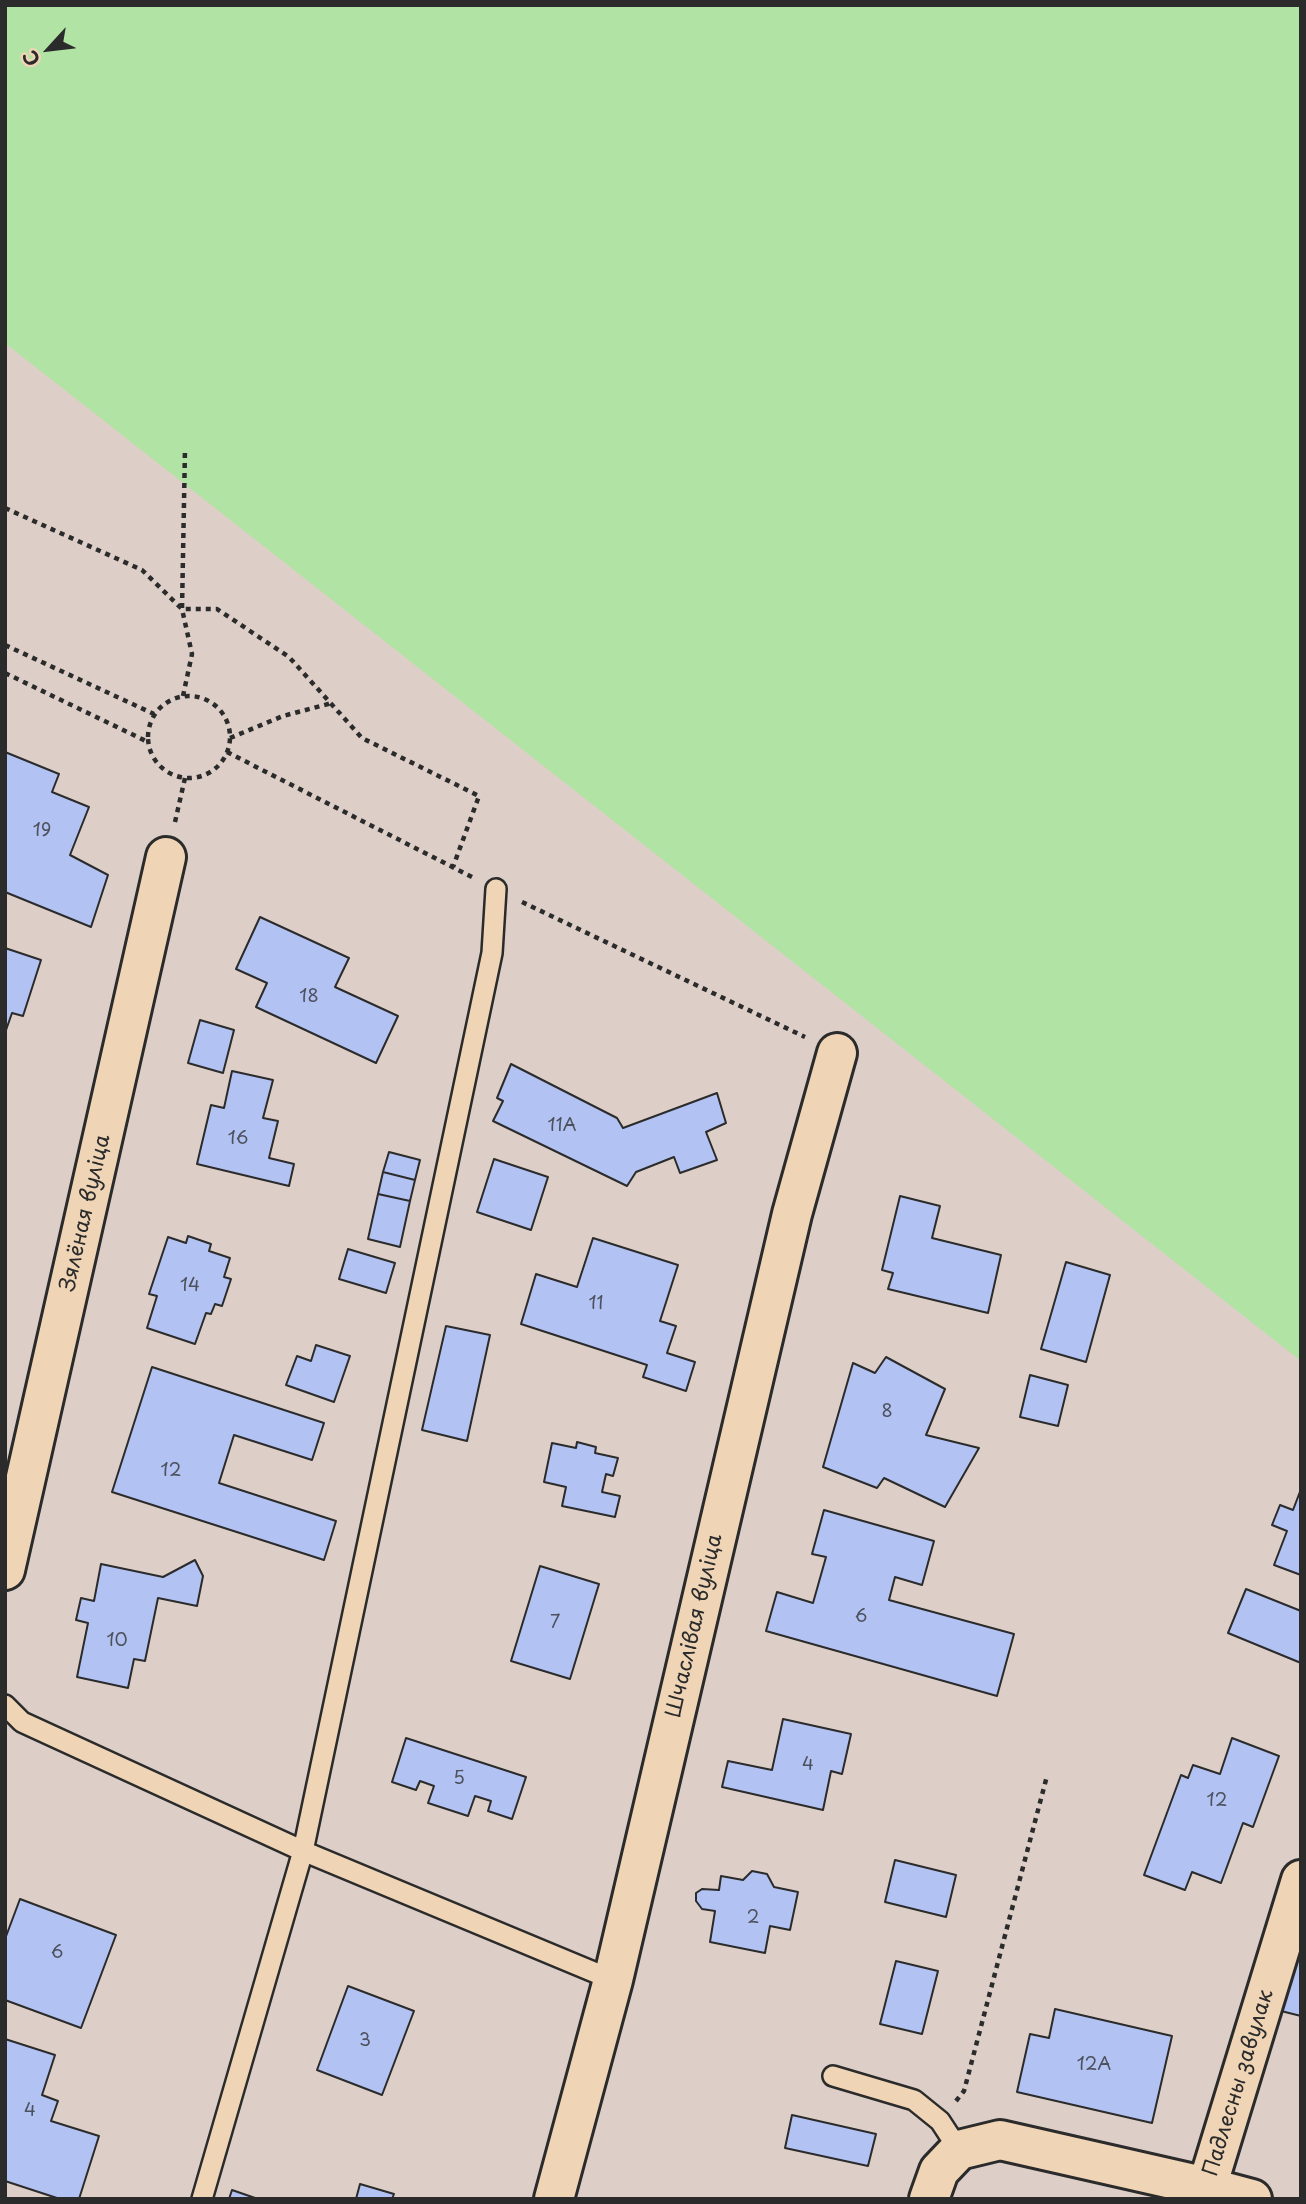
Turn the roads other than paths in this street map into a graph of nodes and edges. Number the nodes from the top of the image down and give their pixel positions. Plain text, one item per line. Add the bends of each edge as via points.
1 (166, 857) road end
2 (496, 889) road end
3 (837, 1053) road end
4 (5, 1570) edge
5 (5, 1705) edge
6 (303, 1851) junction
7 (1301, 1880) edge
8 (613, 1980) junction
9 (832, 2076) dead end
10 (950, 2135) junction
11 (1207, 2187) junction
12 (202, 2199) edge
13 (554, 2199) edge
14 (929, 2199) edge
15 (1252, 2199) edge

1 - 4 street, Зялёная вуліца
2 - 6 lane via 492,953
3 - 8 street, Шчаслівая вуліца via 792,1214
5 - 6 lane via 22,1722
6 - 8 lane
6 - 12 lane
7 - 11 street, Падлесны завулак
8 - 13 street, Шчаслівая вуліца
9 - 10 lane via 914,2100
10 - 11 street, Падлесны завулак via 1000,2140
10 - 14 street
11 - 15 street

